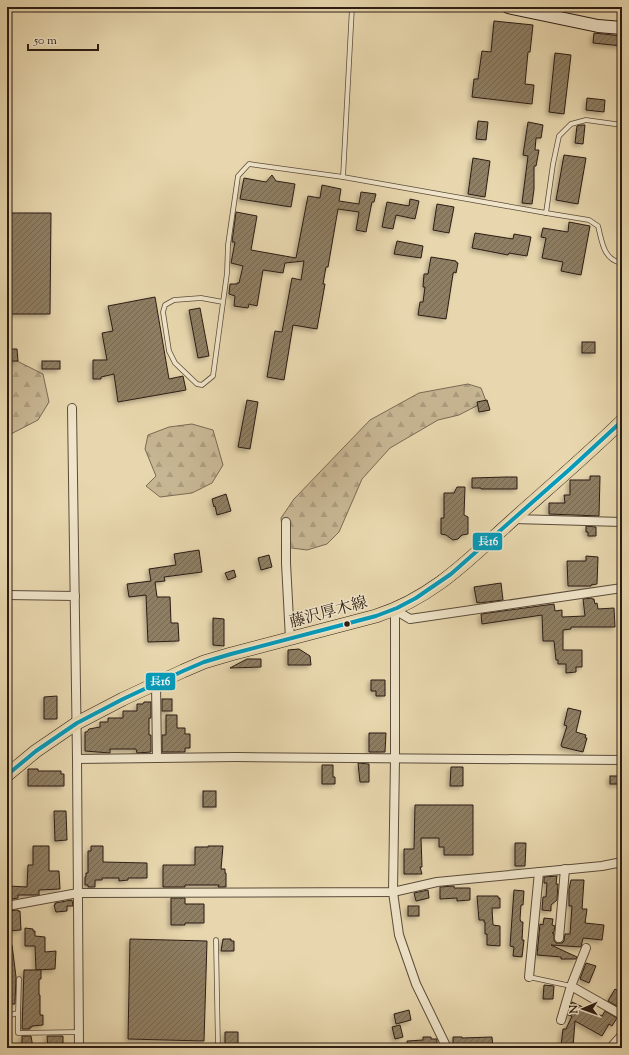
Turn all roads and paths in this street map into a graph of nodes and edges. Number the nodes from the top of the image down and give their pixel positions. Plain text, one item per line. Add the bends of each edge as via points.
1 (352, 7) edge
2 (508, 7) edge
3 (622, 28) edge
4 (622, 125) edge
5 (343, 177) junction
6 (546, 213) junction
7 (622, 263) edge
8 (224, 302) junction
9 (72, 408) dead end
10 (622, 421) edge
11 (514, 519) junction
12 (286, 522) dead end
13 (622, 522) edge
14 (622, 588) edge
15 (7, 595) edge
16 (75, 596) junction
17 (395, 610) junction
18 (290, 639) junction
19 (156, 683) junction
20 (77, 723) junction
21 (157, 758) junction
22 (395, 758) junction
23 (77, 759) junction
24 (622, 760) edge
25 (7, 775) edge
26 (622, 862) edge
27 (565, 869) junction
28 (539, 872) junction
29 (393, 892) junction
30 (78, 893) junction
31 (7, 906) edge
32 (559, 938) dead end
33 (216, 940) dead end
34 (586, 948) dead end
35 (529, 977) joint
36 (19, 979) dead end
37 (572, 986) junction
38 (18, 1013) junction
39 (622, 1015) edge
40 (7, 1016) edge
41 (561, 1020) dead end
42 (79, 1032) junction
43 (622, 1035) edge
44 (79, 1048) edge
45 (218, 1048) edge
46 (447, 1048) edge
47 (614, 1048) edge

1 - 5 lane
2 - 3 main road via 598,26
4 - 6 lane via 586,120 571,124 559,136
5 - 6 lane
5 - 8 lane via 249,164 238,176 228,245
6 - 7 lane via 589,220 598,226 608,257
8 - 8 lane via 201,298 174,300 165,305 163,312 169,351 175,363 197,384 202,385 213,376
9 - 16 street
10 - 11 main road, 藤沢厚木線
11 - 13 street
11 - 17 main road, 藤沢厚木線 via 463,566
12 - 18 street
14 - 17 street via 410,619
15 - 16 street
16 - 20 street
17 - 18 main road, 藤沢厚木線
17 - 22 street
18 - 19 main road, 藤沢厚木線 via 204,662
19 - 20 main road, 藤沢厚木線
19 - 21 street
20 - 23 street
20 - 25 main road, 藤沢厚木線
21 - 22 street
21 - 23 street
22 - 24 street
22 - 29 street
23 - 30 street
26 - 27 street
27 - 28 street
27 - 32 street
28 - 29 street via 437,882
28 - 35 street
29 - 30 street
29 - 46 street via 399,935 416,984
30 - 31 street
30 - 42 street
33 - 45 lane
34 - 37 street
35 - 37 lane
36 - 38 lane
37 - 39 street
37 - 41 street
38 - 40 lane
38 - 42 lane via 18,1033
42 - 44 street
43 - 47 street via 613,1045

